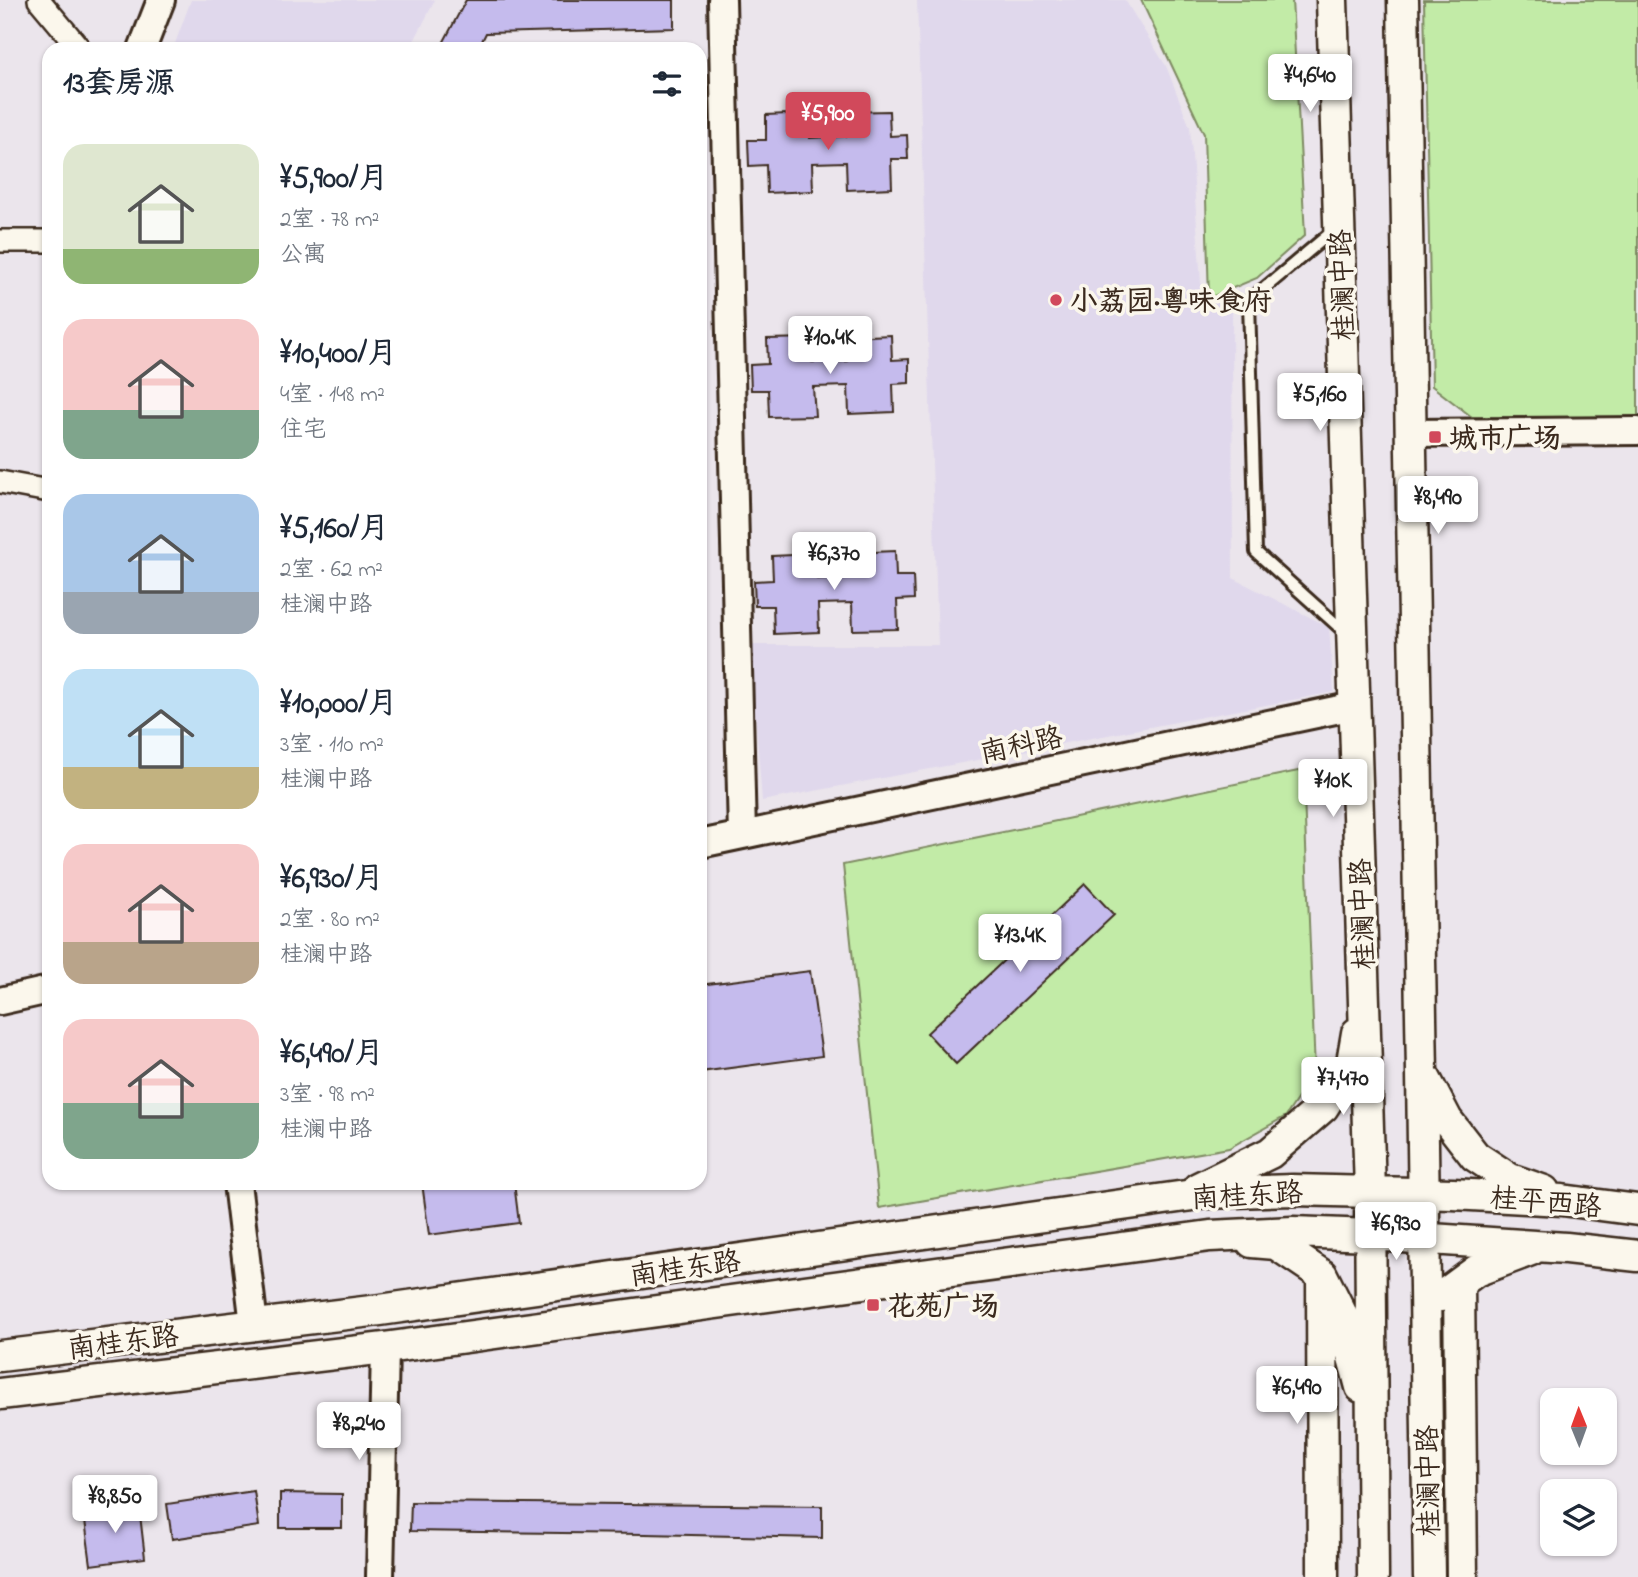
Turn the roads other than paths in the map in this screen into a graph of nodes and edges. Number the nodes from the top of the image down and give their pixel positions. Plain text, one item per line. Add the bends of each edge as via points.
1 (39, 0) edge
2 (161, 0) edge
3 (722, 0) edge
4 (1332, 0) edge
5 (1403, 0) edge
6 (74, 42) edge
7 (145, 42) edge
8 (1339, 226) junction
9 (0, 241) edge
10 (42, 241) edge
11 (1638, 431) edge
12 (1410, 433) junction
13 (0, 482) edge
14 (42, 490) edge
15 (1353, 639) junction
16 (1354, 706) junction
17 (742, 835) junction
18 (707, 842) edge
19 (42, 992) edge
20 (1364, 997) junction
21 (0, 1001) edge
22 (1422, 1073) junction
23 (238, 1190) edge
24 (1370, 1191) junction
25 (1424, 1193) junction
26 (1178, 1197) junction
27 (1571, 1201) junction
28 (1638, 1210) edge
29 (1371, 1235) junction
30 (1196, 1238) junction
31 (1424, 1238) junction
32 (1540, 1247) junction
33 (1638, 1256) edge
34 (1322, 1275) junction
35 (1459, 1284) junction
36 (254, 1325) junction
37 (1426, 1345) junction
38 (385, 1348) junction
39 (0, 1356) edge
40 (0, 1394) edge
41 (1372, 1425) junction
42 (380, 1577) edge
43 (1323, 1577) edge
44 (1373, 1577) edge
45 (1429, 1577) edge
46 (1462, 1577) edge

1 - 6 street
2 - 7 street
3 - 17 street
4 - 8 main road, 桂澜中路
5 - 12 main road, 桂澜中路
8 - 15 main road, 桂澜中路
8 - 15 lane via 1250,301 1256,552
9 - 10 street
11 - 12 street
12 - 22 main road, 桂澜中路
13 - 14 street
15 - 16 main road, 桂澜中路
16 - 17 street, 南科路
16 - 20 main road, 桂澜中路
17 - 18 street, 南科路
19 - 21 street
20 - 24 main road, 桂澜中路
20 - 26 main road via 1352,1062 1324,1107 1270,1153
22 - 25 main road, 桂澜中路
22 - 27 main road via 1447,1120 1475,1156 1510,1179
23 - 36 street
24 - 25 main road, 桂平西路
24 - 26 main road, 南桂东路 via 1281,1190
24 - 29 main road, 桂澜中路
25 - 27 main road, 桂平西路
25 - 31 main road, 桂澜中路
26 - 36 main road, 南桂东路
27 - 28 main road, 桂平西路
29 - 30 main road, 南桂东路 via 1293,1232
29 - 31 main road, 桂平西路
29 - 41 main road, 桂澜中路
30 - 34 main road via 1276,1244
30 - 38 main road, 南桂东路
31 - 32 main road, 桂平西路
31 - 37 main road, 桂澜中路
32 - 33 main road, 桂平西路
32 - 35 main road via 1476,1271
34 - 41 main road via 1341,1313
34 - 43 main road
35 - 37 main road via 1440,1298
35 - 46 main road
36 - 39 main road, 南桂东路
37 - 45 main road, 桂澜中路
38 - 40 main road, 南桂东路
38 - 42 street
41 - 44 main road, 桂澜中路

